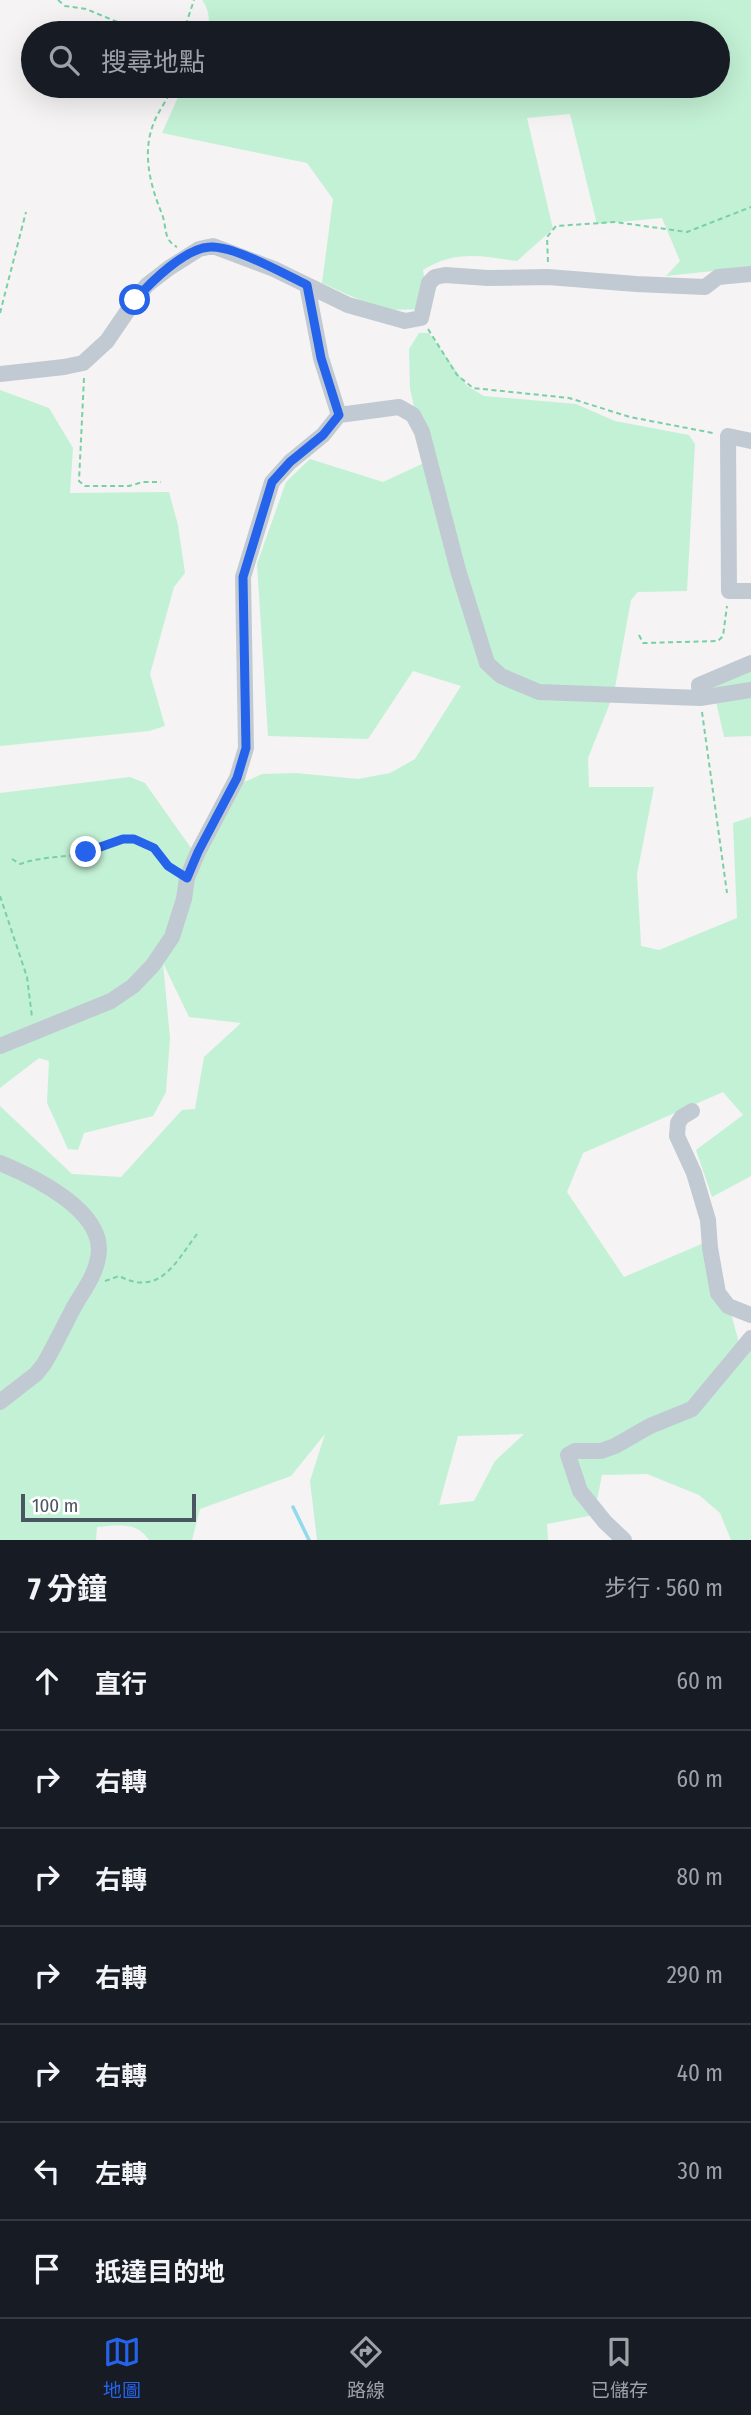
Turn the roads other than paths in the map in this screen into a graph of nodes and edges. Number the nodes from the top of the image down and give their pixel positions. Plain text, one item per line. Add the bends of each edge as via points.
1 (751, 274) edge
2 (307, 285) junction
3 (0, 374) edge
4 (339, 415) junction
5 (751, 441) edge
6 (751, 591) edge
7 (751, 663) edge
8 (751, 690) edge
9 (700, 698) junction
10 (0, 1046) edge
11 (692, 1111) dead end
12 (0, 1163) edge
13 (751, 1315) edge
14 (751, 1338) edge
15 (0, 1402) edge
16 (624, 1540) edge

1 - 2 street via 718,277 705,286 445,275 429,284 421,318 405,321 348,305
2 - 3 street via 226,249 199,248 148,285 107,341 83,363
2 - 4 street via 321,358
4 - 9 street via 399,407 413,415 422,432 487,663 500,676 539,692
4 - 10 street via 272,482 243,577 246,748 237,778 187,878 172,937 133,986 111,1001
5 - 6 street via 728,436 729,591
7 - 9 street via 699,685
8 - 9 street
11 - 13 street via 678,1123 677,1136 708,1220 718,1293 728,1306
12 - 15 street via 74,1204 99,1242 91,1278 44,1364
14 - 16 street via 692,1409 615,1446 568,1455 579,1490

